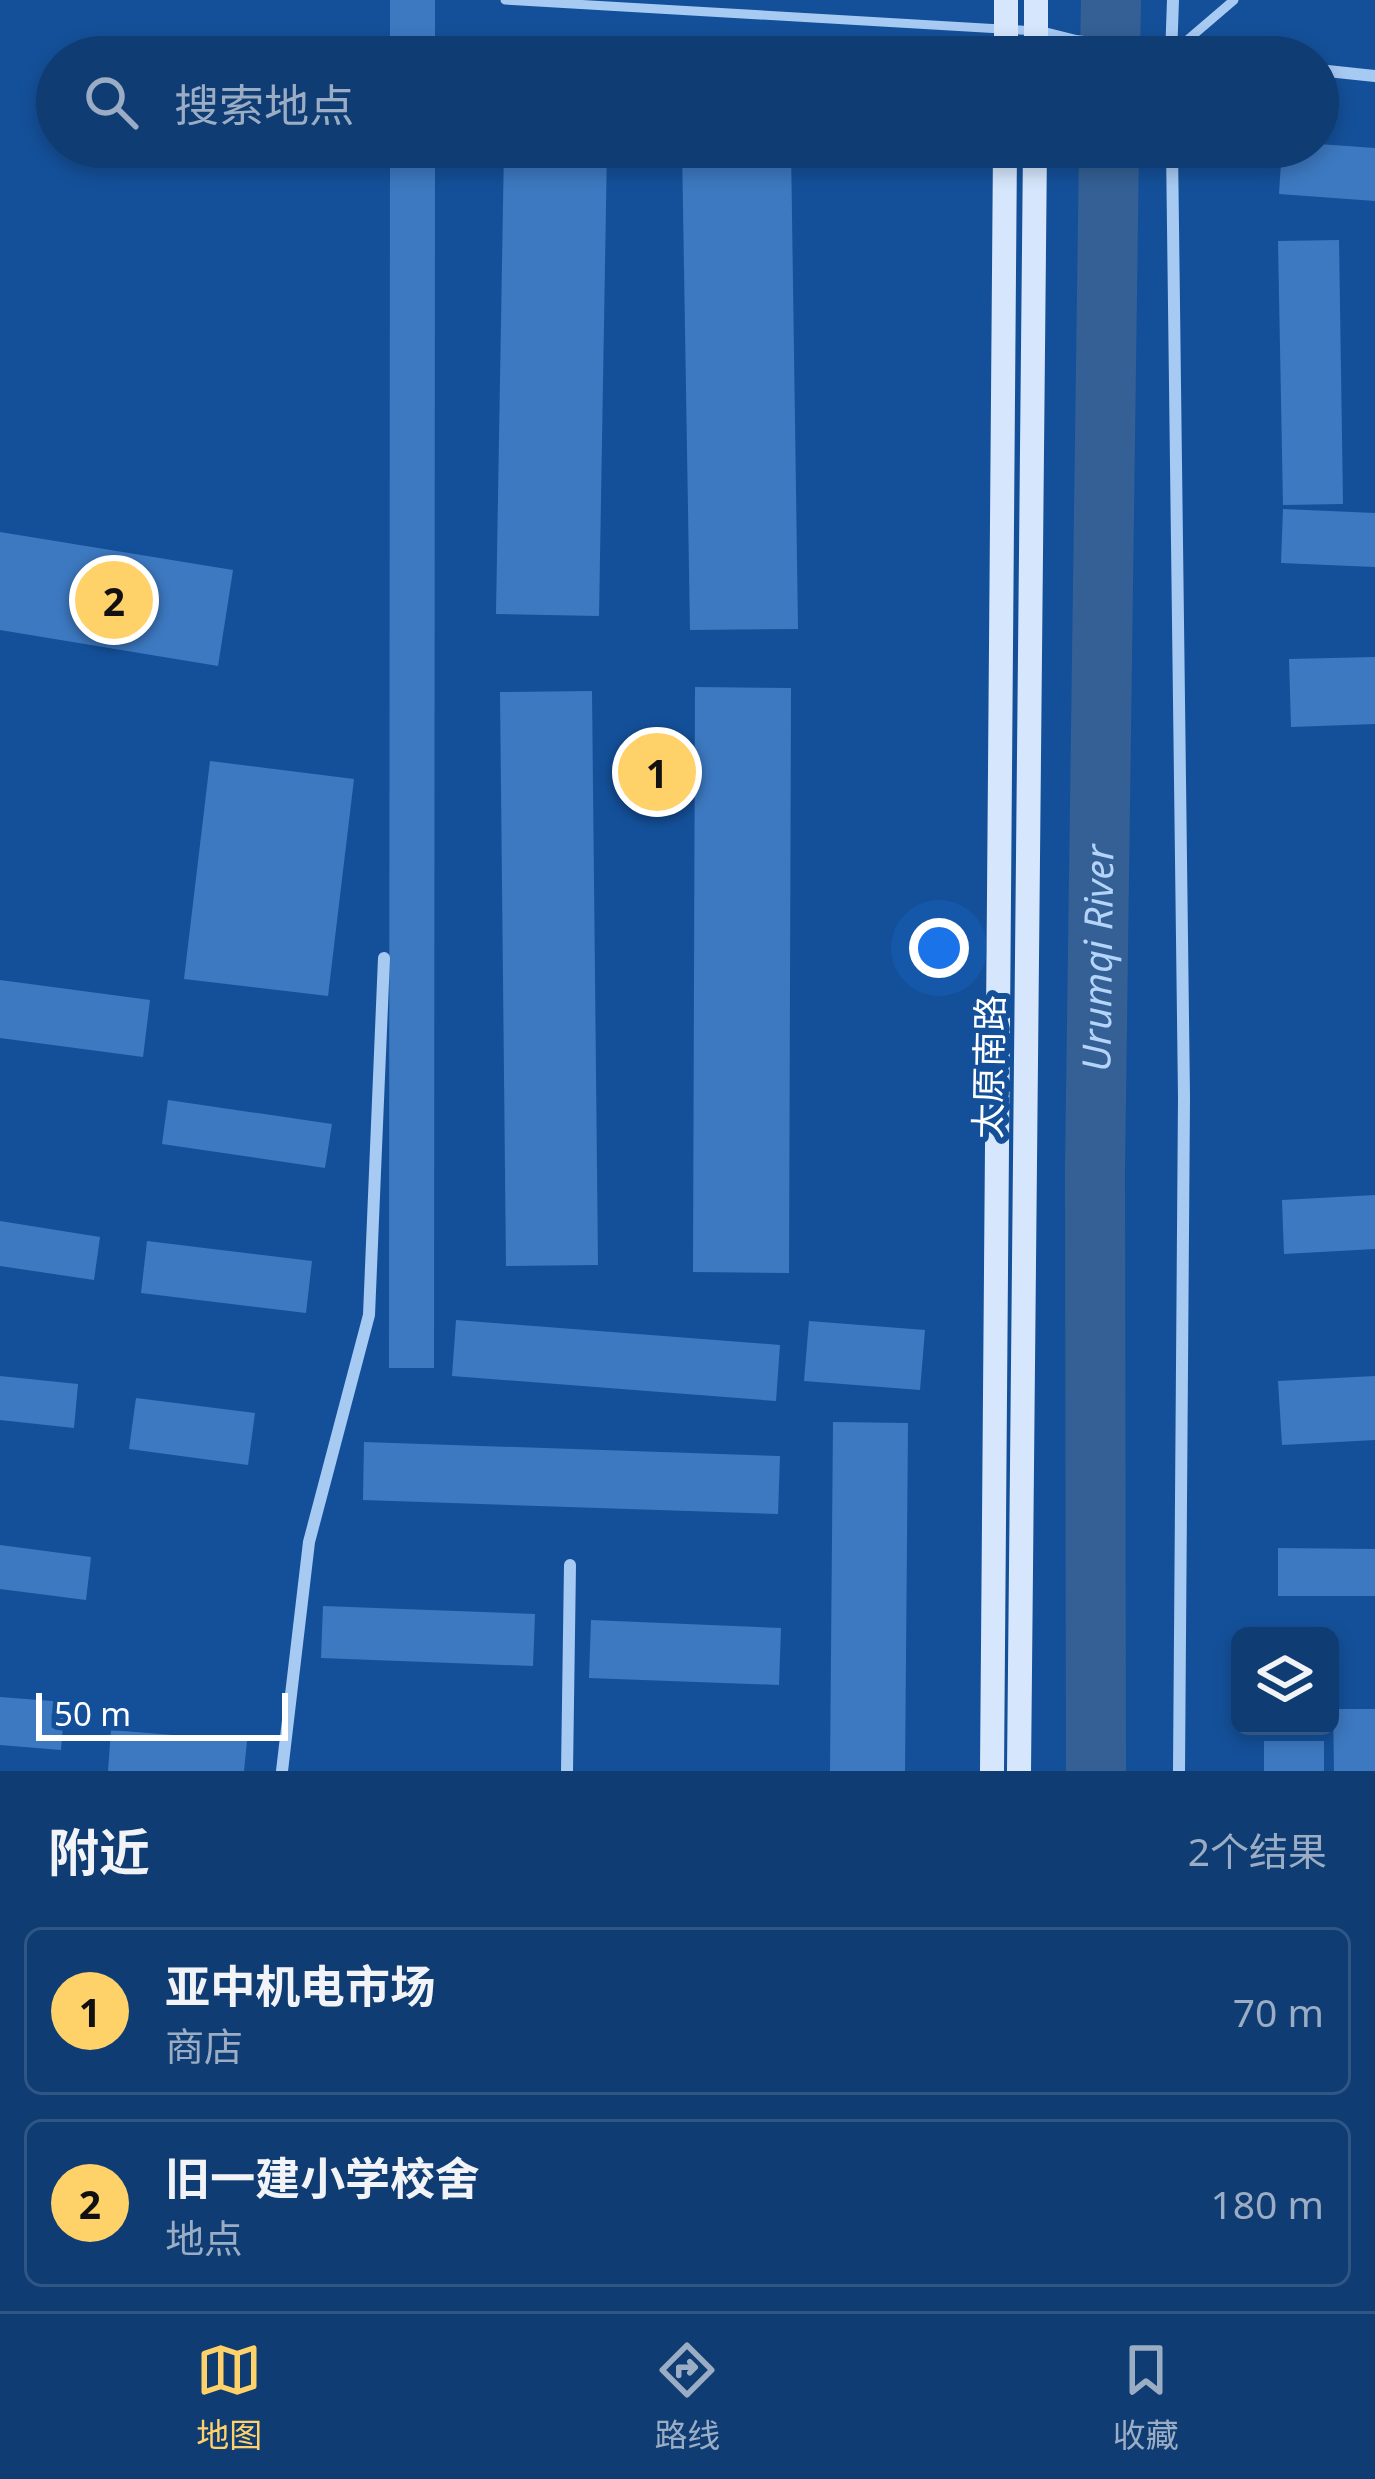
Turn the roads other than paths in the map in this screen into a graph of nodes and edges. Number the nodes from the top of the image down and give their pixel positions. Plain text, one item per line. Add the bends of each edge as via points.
1 (505, 0) edge
2 (1006, 0) edge
3 (1036, 0) edge
4 (1173, 0) edge
5 (1234, 0) edge
6 (1006, 28) junction
7 (1036, 31) junction
8 (1006, 36) edge
9 (1036, 36) edge
10 (1056, 36) edge
11 (1172, 36) edge
12 (1194, 36) edge
13 (1339, 72) edge
14 (1375, 76) edge
15 (1005, 168) edge
16 (1035, 168) edge
17 (1172, 168) edge
18 (384, 958) dead end
19 (570, 1565) dead end
20 (282, 1771) edge
21 (567, 1771) edge
22 (992, 1771) edge
23 (1019, 1771) edge
24 (1178, 1771) edge

1 - 6 lane
2 - 6 main road
3 - 7 main road
4 - 11 street
5 - 12 lane
6 - 7 lane
6 - 8 main road
7 - 9 main road
7 - 10 street
13 - 14 street
15 - 22 main road
16 - 23 main road, 太原南路
17 - 24 street via 1184,1097
18 - 20 street via 369,1316 309,1542
19 - 21 street

